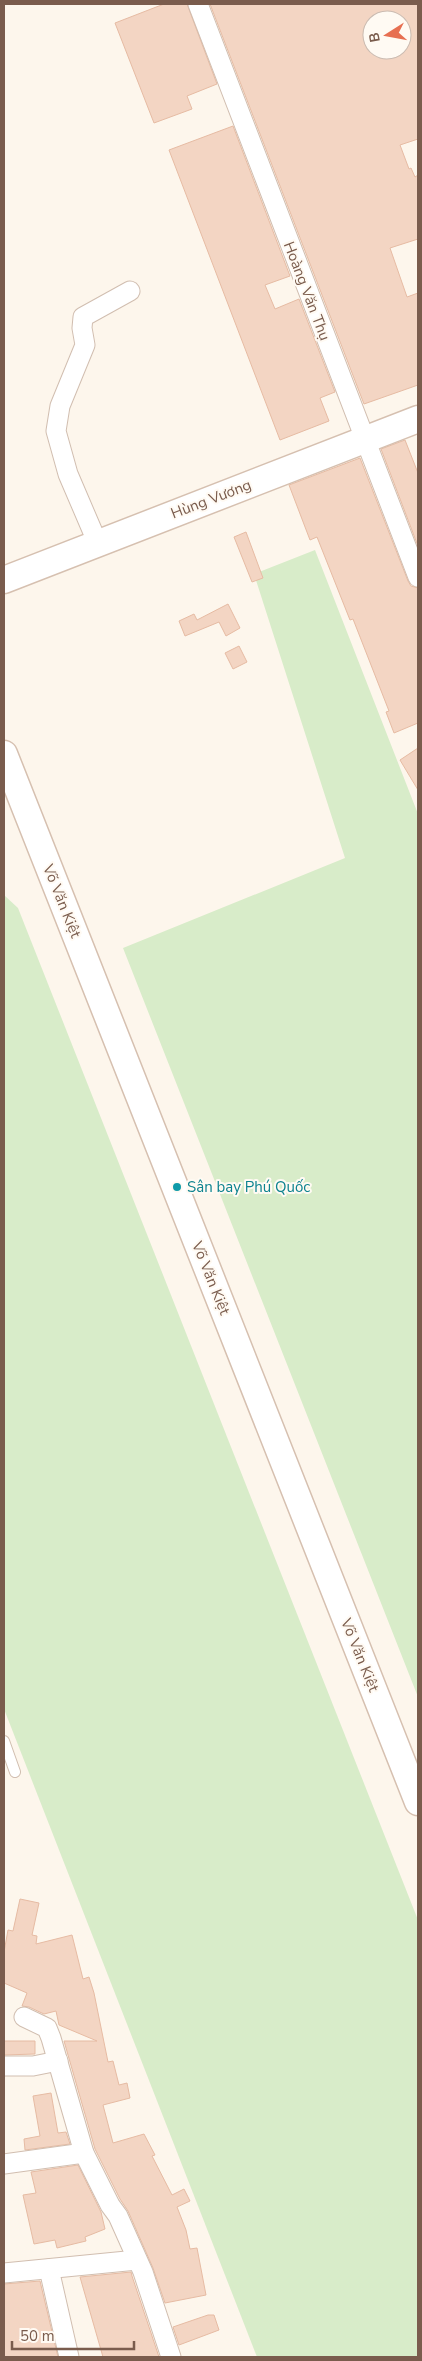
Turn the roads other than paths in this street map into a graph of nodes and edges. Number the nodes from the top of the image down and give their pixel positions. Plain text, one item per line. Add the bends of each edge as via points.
1 (198, 4) edge
2 (130, 291) dead end
3 (418, 419) edge
4 (364, 439) junction
5 (98, 544) junction
6 (418, 577) edge
7 (4, 580) edge
8 (4, 754) edge
9 (4, 1741) edge
10 (16, 1772) dead end
11 (418, 1802) edge
12 (24, 2017) dead end
13 (58, 2061) junction
14 (4, 2066) edge
15 (84, 2154) junction
16 (4, 2164) edge
17 (137, 2260) junction
18 (49, 2269) junction
19 (4, 2273) edge
20 (70, 2357) edge
21 (171, 2357) edge

1 - 4 street, Hoàng Văn Thụ
2 - 5 street via 83,317 85,345 56,418 61,452
3 - 4 street, Hùng Vương
4 - 5 street, Hùng Vương
4 - 6 street, Hoàng Văn Thụ
5 - 7 street, Hùng Vương
8 - 11 street, Võ Văn Kiệt
9 - 10 lane
12 - 13 street via 47,2028
13 - 14 street via 33,2066
13 - 15 street
15 - 16 street
15 - 17 street via 118,2216
17 - 18 street
17 - 21 street
18 - 19 street
18 - 20 street

